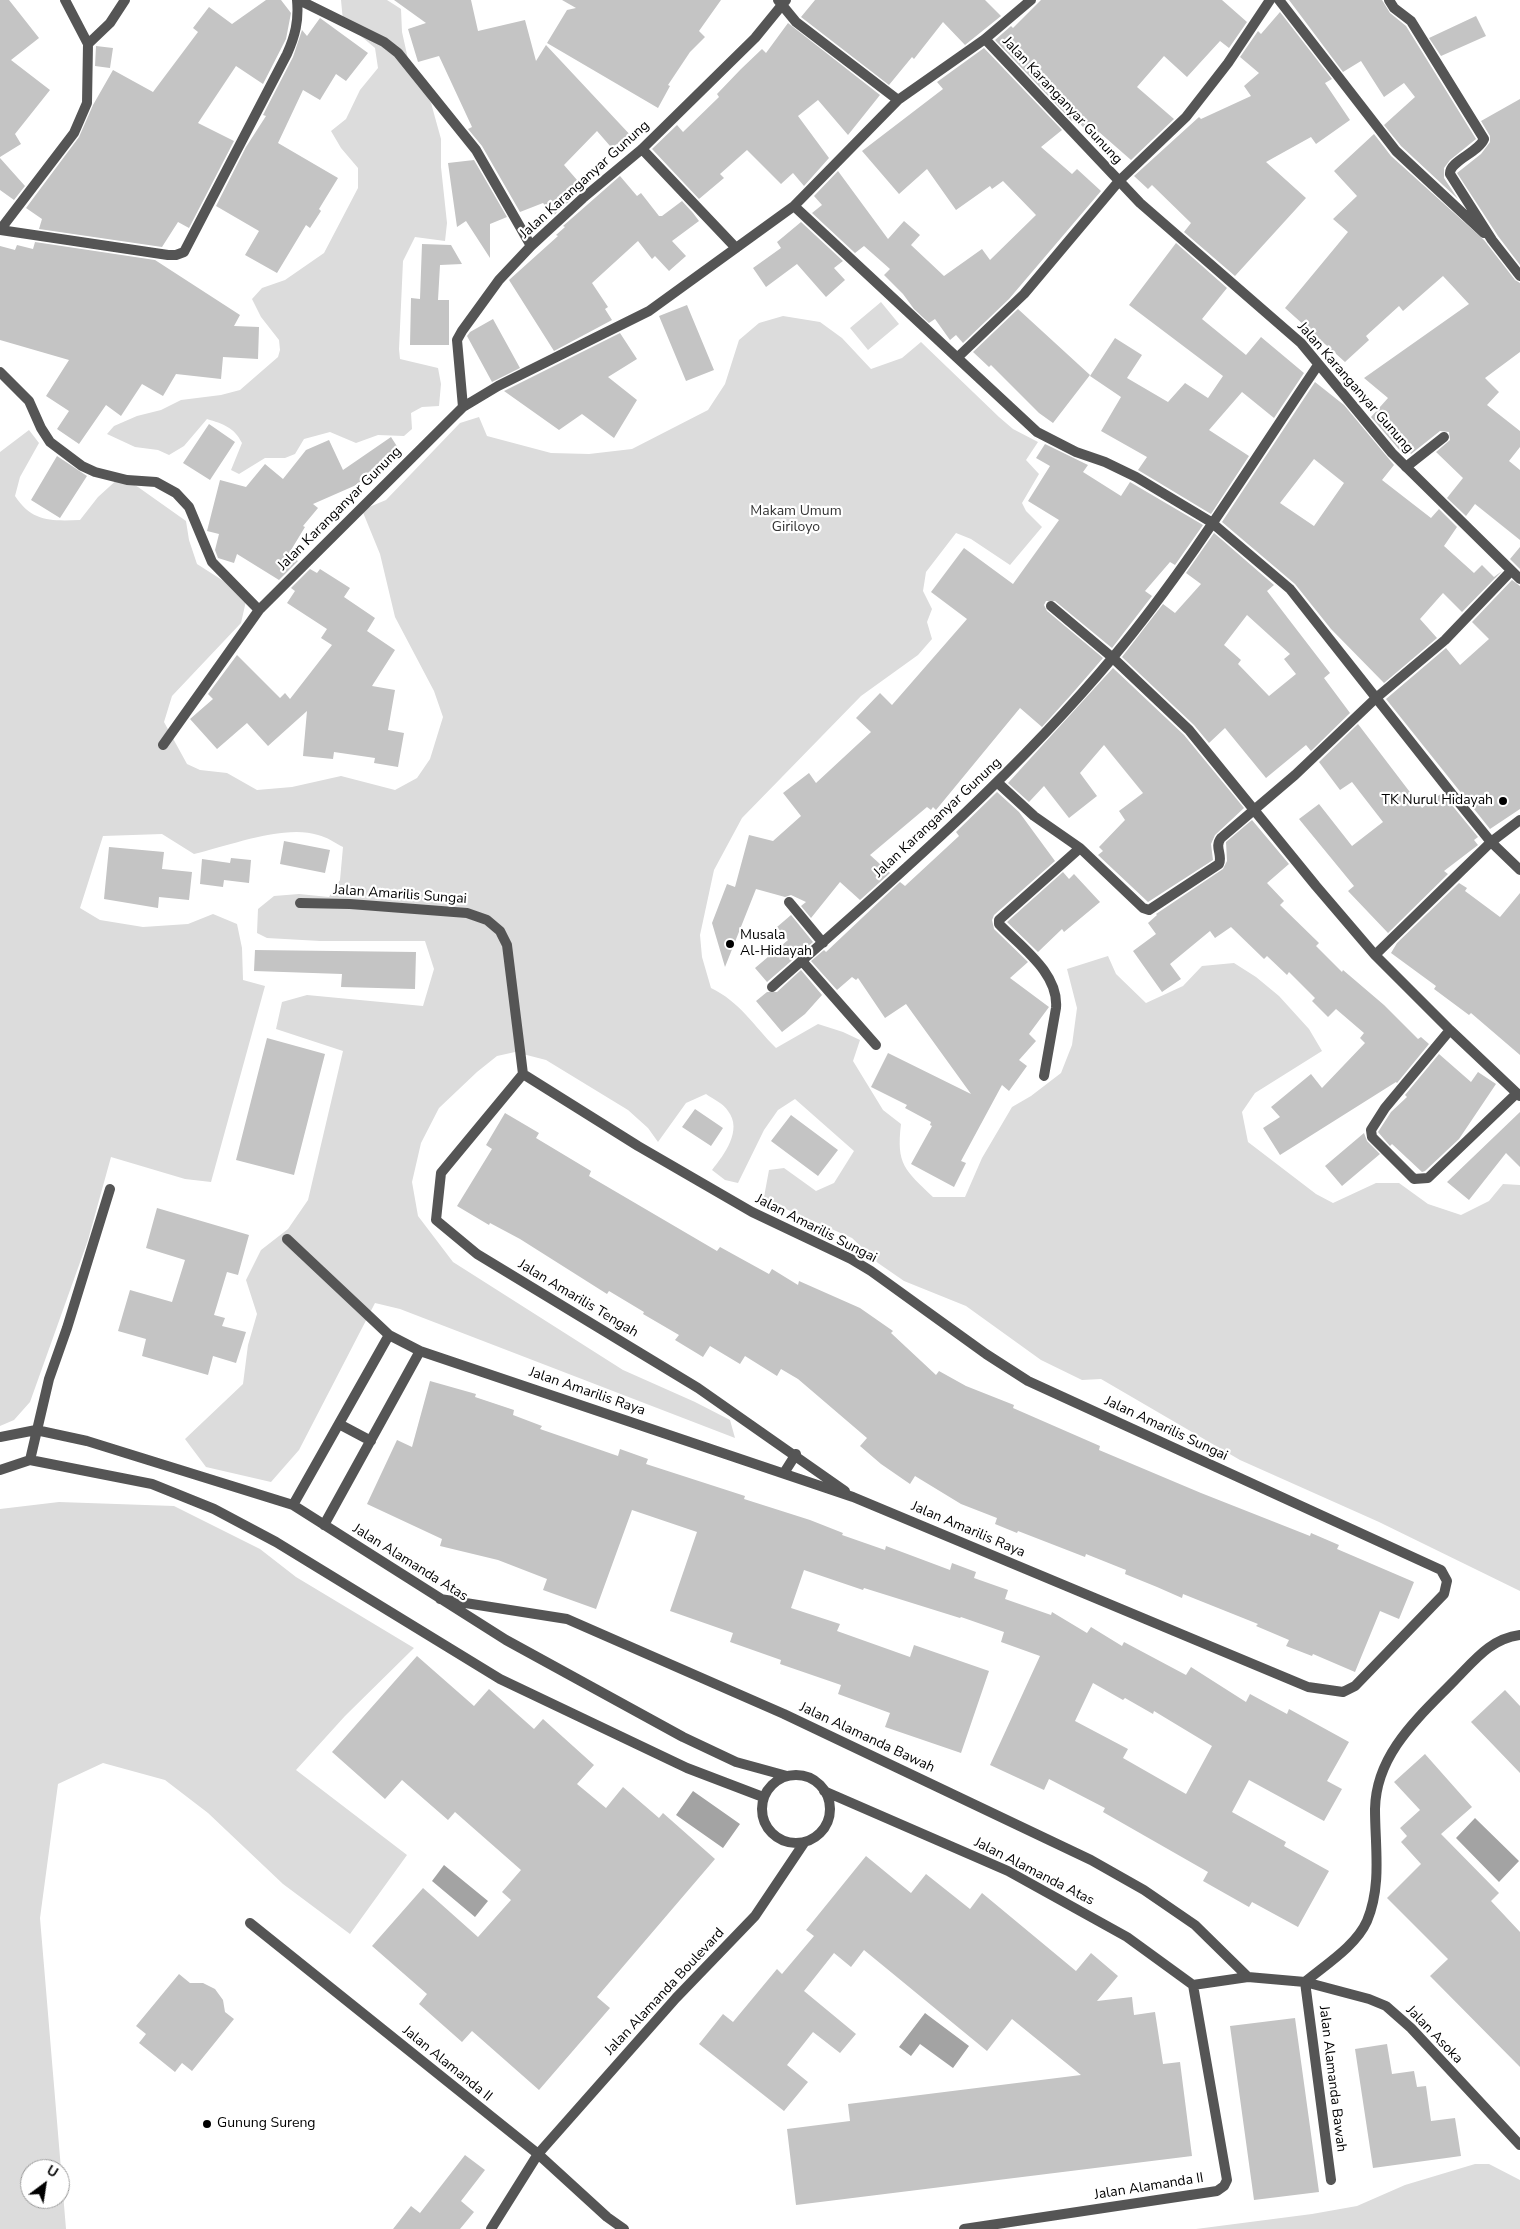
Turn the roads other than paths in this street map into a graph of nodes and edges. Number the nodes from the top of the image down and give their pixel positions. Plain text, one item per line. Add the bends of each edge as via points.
1 (65, 0) edge
2 (125, 0) edge
3 (298, 0) edge
4 (1031, 0) edge
5 (1270, 0) edge
6 (1279, 0) edge
7 (1389, 0) edge
8 (782, 2) edge
9 (985, 39) junction
10 (88, 44) junction
11 (898, 100) junction
12 (642, 149) junction
13 (1119, 181) junction
14 (794, 206) junction
15 (0, 230) edge
16 (1492, 240) junction
17 (531, 246) junction
18 (736, 248) junction
19 (1520, 276) edge
20 (958, 357) junction
21 (1318, 365) junction
22 (0, 372) edge
23 (463, 407) junction
24 (1444, 437) dead end
25 (1406, 467) junction
26 (1212, 522) junction
27 (1511, 571) junction
28 (1520, 579) edge
29 (1051, 606) dead end
30 (259, 610) junction
31 (1113, 658) junction
32 (1376, 698) junction
33 (163, 745) dead end
34 (998, 782) junction
35 (1253, 809) junction
36 (1520, 820) edge
37 (1492, 842) junction
38 (1080, 848) junction
39 (1520, 870) edge
40 (789, 902) dead end
41 (300, 903) dead end
42 (823, 943) junction
43 (1375, 955) junction
44 (802, 961) junction
45 (772, 987) dead end
46 (1450, 1030) junction
47 (876, 1045) dead end
48 (523, 1074) junction
49 (1044, 1076) dead end
50 (1519, 1094) edge
51 (110, 1189) dead end
52 (288, 1239) dead end
53 (389, 1335) junction
54 (420, 1351) junction
55 (339, 1424) junction
56 (36, 1430) junction
57 (0, 1437) edge
58 (370, 1441) junction
59 (796, 1454) junction
60 (30, 1460) junction
61 (0, 1470) edge
62 (784, 1473) junction
63 (853, 1496) junction
64 (293, 1505) junction
65 (324, 1525) junction
66 (1441, 1570) joint
67 (440, 1599) junction
68 (1520, 1635) edge
69 (787, 1776) junction
70 (824, 1791) junction
71 (763, 1797) junction
72 (804, 1842) junction
73 (250, 1923) dead end
74 (1248, 1977) junction
75 (1305, 1982) junction
76 (1193, 1985) junction
77 (1520, 2145) edge
78 (538, 2154) junction
79 (1331, 2180) dead end
80 (491, 2229) edge
81 (624, 2229) edge
82 (964, 2229) edge

1 - 10 street
2 - 10 street via 110,23
3 - 15 street via 296,33 287,54 184,252 176,256
3 - 17 street via 384,42 398,53 476,150
4 - 9 street, Jalan Karanganyar Gunung
5 - 13 street, Jalan Karanganyar Gunung via 1228,63 1186,117
6 - 16 street via 1396,151
7 - 16 street via 1411,21 1484,139 1479,147 1452,167 1450,174
8 - 11 street via 796,22
8 - 12 street, Jalan Karanganyar Gunung via 754,38
9 - 11 street, Jalan Karanganyar Gunung
9 - 13 street, Jalan Karanganyar Gunung
10 - 15 street via 87,103 74,133
11 - 14 street, Jalan Karanganyar Gunung
12 - 17 street, Jalan Karanganyar Gunung
12 - 18 street
13 - 20 street, Jalan Karanganyar Gunung via 1024,294
13 - 21 street, Jalan Karanganyar Gunung via 1294,337
14 - 18 street, Jalan Karanganyar Gunung
14 - 20 street
16 - 19 street
17 - 23 street, Jalan Karanganyar Gunung via 499,280 460,336
18 - 23 street, Jalan Karanganyar Gunung via 649,311 498,386
20 - 26 street via 1037,432 1136,477
21 - 25 street, Jalan Karanganyar Gunung
21 - 26 street, Jalan Karanganyar Gunung
22 - 30 street via 29,401 46,437 73,459 95,472 127,480 156,482 176,493 189,507 212,562
23 - 30 street, Jalan Karanganyar Gunung
24 - 25 street
25 - 27 street, Jalan Karanganyar Gunung
26 - 31 street, Jalan Karanganyar Gunung via 1157,602
26 - 32 street via 1290,589
27 - 28 street, Jalan Karanganyar Gunung
27 - 32 street via 1444,640
29 - 31 street
30 - 33 street, Jalan Karanganyar Gunung
31 - 34 street, Jalan Karanganyar Gunung
31 - 35 street via 1189,730
32 - 35 street via 1295,775
32 - 37 street
34 - 38 street via 1034,816
34 - 42 street, Jalan Karanganyar Gunung
35 - 38 street via 1218,842 1219,864 1149,910 1143,908
35 - 43 street
36 - 37 street
37 - 39 street
37 - 43 street
38 - 49 street via 998,920 1054,987 1056,1008
40 - 42 street
41 - 48 street, Jalan Amarilis Sungai via 467,913 487,920 500,931 508,945
42 - 44 street, Jalan Karanganyar Gunung
43 - 46 street
44 - 45 street, Jalan Karanganyar Gunung
44 - 47 street
46 - 50 street
46 - 50 street via 1385,1108 1371,1130 1372,1137 1414,1178 1428,1178
48 - 59 street, Jalan Amarilis Tengah via 442,1173 436,1220 477,1254 698,1388
48 - 66 street, Jalan Amarilis Sungai via 752,1212 870,1271 1028,1381
51 - 56 street via 49,1379
52 - 53 street, Jalan Amarilis Raya
53 - 54 street, Jalan Amarilis Raya
53 - 55 street
54 - 58 street
54 - 62 street, Jalan Amarilis Raya
55 - 58 street
55 - 64 street
56 - 57 street, Jalan Alamanda Atas
56 - 60 street
56 - 64 street, Jalan Alamanda Atas via 87,1441
58 - 65 street
59 - 62 street
59 - 63 street, Jalan Amarilis Tengah
60 - 61 street
60 - 71 street via 152,1484 214,1509 276,1542 500,1680 687,1768
62 - 63 street, Jalan Amarilis Raya
63 - 66 street, Jalan Amarilis Raya via 1319,1690 1343,1692 1355,1686 1444,1594 1447,1581
64 - 65 street, Jalan Alamanda Atas
65 - 67 street, Jalan Alamanda Atas
67 - 69 street, Jalan Alamanda Atas via 506,1640 683,1737 736,1762
67 - 74 street, Jalan Alamanda Bawah via 567,1619 784,1714 1099,1864 1195,1925
68 - 75 street via 1503,1637 1487,1648 1411,1725 1390,1751 1379,1781 1375,1807 1376,1892 1366,1922 1358,1936
69 - 70 street via 808,1778
69 - 71 street via 777,1780
70 - 72 street, Jalan Alamanda Boulevard via 830,1812 828,1822 818,1834
70 - 76 street, Jalan Alamanda Atas via 1008,1871 1127,1937
71 - 72 street via 762,1818 770,1832 783,1841
72 - 78 street, Jalan Alamanda Boulevard via 755,1916 676,1998
73 - 78 street, Jalan Alamanda II
74 - 75 street
74 - 76 street
75 - 77 street, Jalan Asoka via 1386,2006 1411,2028
75 - 79 street, Jalan Alamanda Bawah
76 - 82 street, Jalan Alamanda II via 1227,2180 1224,2186 1217,2191
78 - 80 street, Jalan Alamanda Boulevard
78 - 81 street, Jalan Alamanda II

